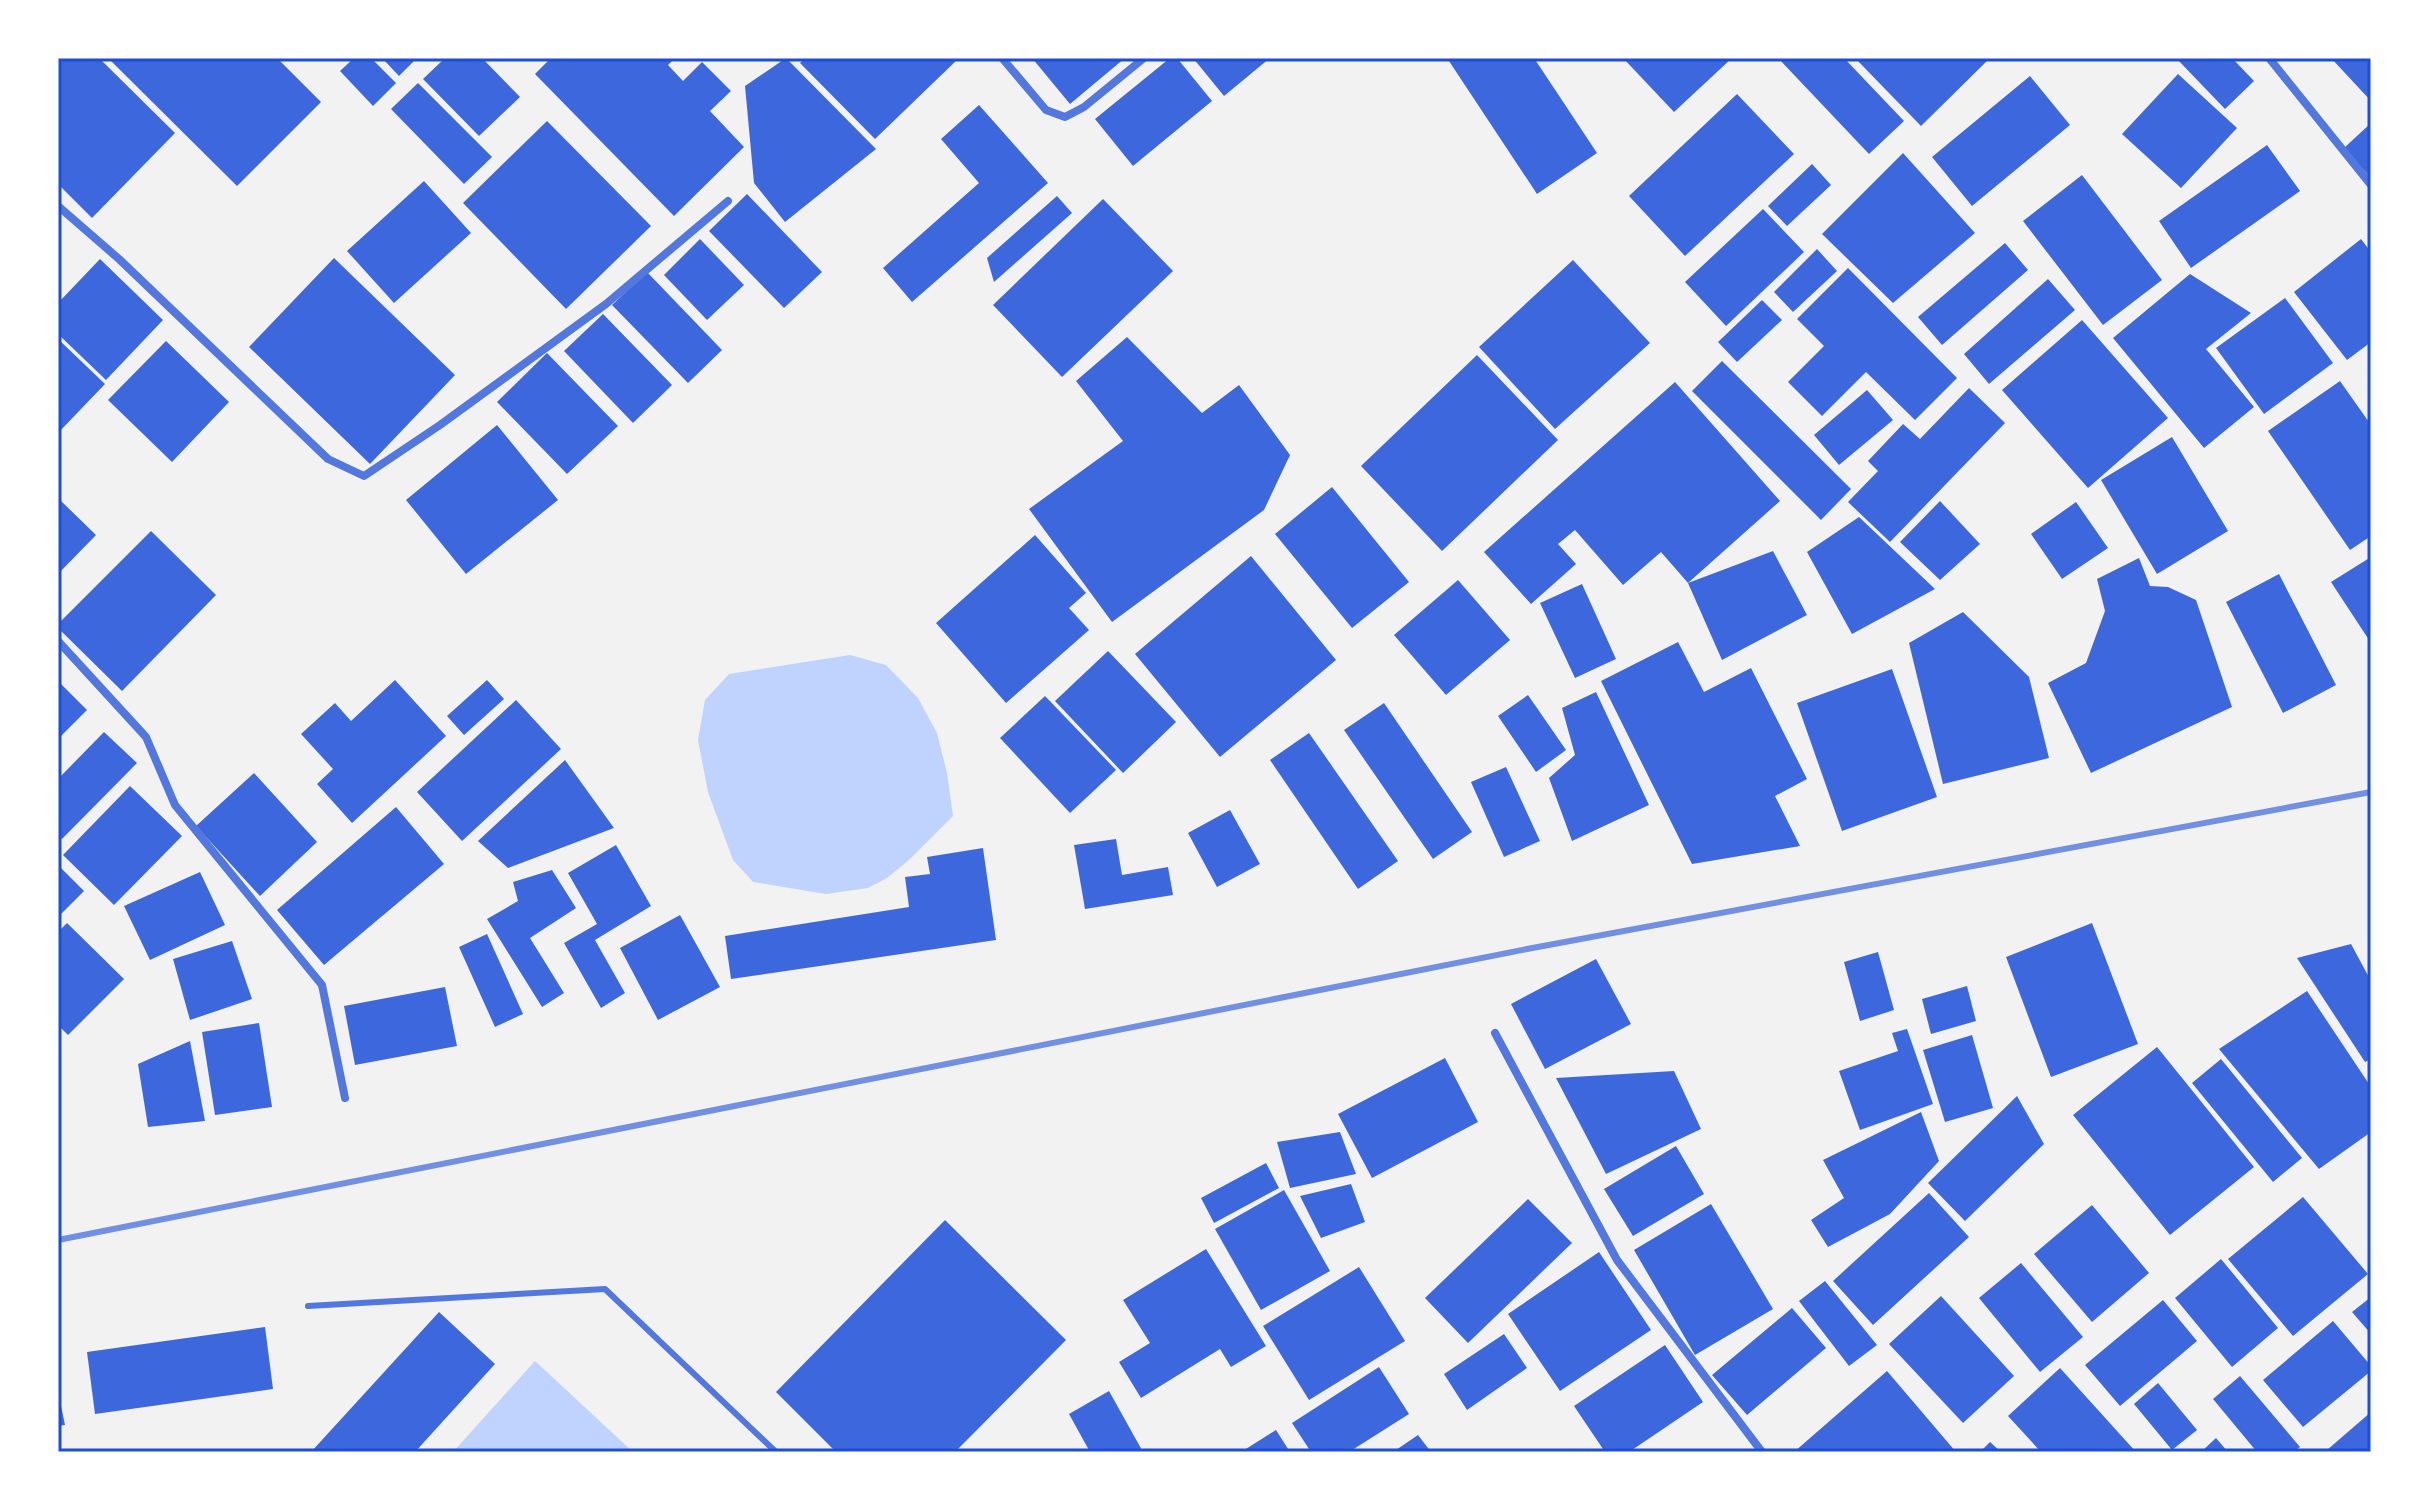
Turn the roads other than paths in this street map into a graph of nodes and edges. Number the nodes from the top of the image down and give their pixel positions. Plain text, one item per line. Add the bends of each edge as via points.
1 (1002, 58) edge
2 (1144, 58) edge
3 (2269, 58) edge
4 (2371, 185) edge
5 (728, 201) dead end
6 (58, 206) edge
7 (58, 641) edge
8 (1495, 1033) dead end
9 (345, 1098) dead end
10 (308, 1306) dead end
11 (776, 1452) edge
12 (1762, 1452) edge

1 - 2 street via 1046,110 1065,117
3 - 4 street
5 - 6 street via 606,304 364,476 328,459
7 - 9 street via 146,737 175,805 322,985
8 - 12 street via 1617,1260
10 - 11 lane via 605,1289

